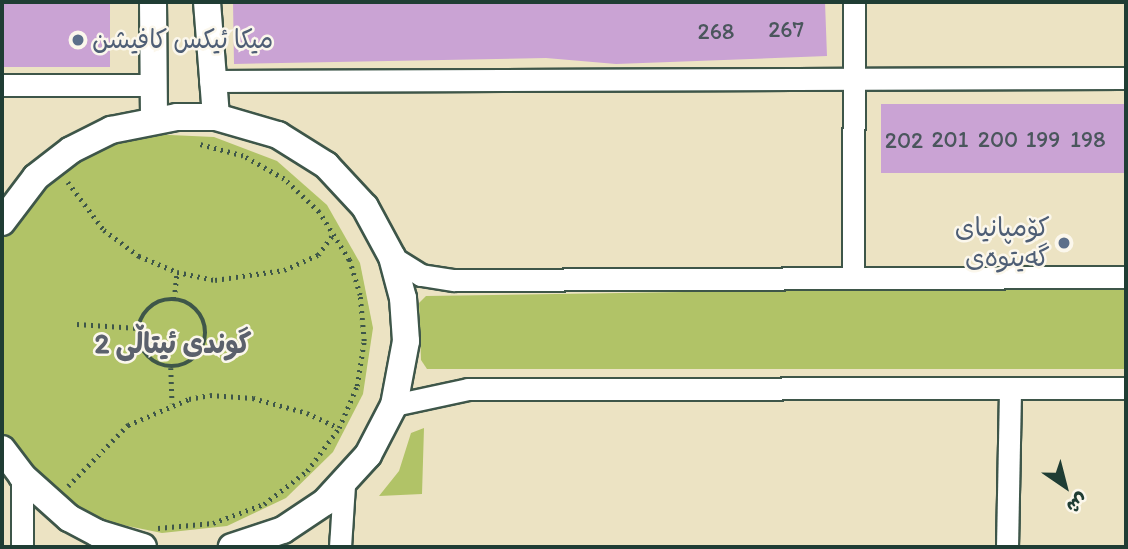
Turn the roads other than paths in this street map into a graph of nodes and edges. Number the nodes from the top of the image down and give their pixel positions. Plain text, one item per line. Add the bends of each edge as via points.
1 (153, 2) edge
2 (206, 2) edge
3 (854, 2) edge
4 (854, 77) junction
5 (1126, 78) edge
6 (210, 81) junction
7 (2, 85) edge
8 (152, 85) junction
9 (216, 117) junction
10 (154, 119) junction
11 (2, 222) edge
12 (392, 257) junction
13 (1126, 277) edge
14 (853, 278) junction
15 (1010, 388) junction
16 (1126, 388) edge
17 (394, 405) junction
18 (2, 449) edge
19 (22, 477) junction
20 (344, 485) junction
21 (145, 536) edge
22 (105, 540) edge
23 (252, 544) edge
24 (22, 547) edge
25 (232, 547) edge
26 (340, 547) edge
27 (1007, 547) edge

1 - 8 street
2 - 6 street
3 - 4 street
4 - 5 street
4 - 6 street
4 - 14 street
6 - 9 street
7 - 8 street
8 - 10 street
9 - 10 street
9 - 12 street via 278,135 326,165 365,207
10 - 11 street via 111,130 71,150 37,177
12 - 14 street via 421,275 454,280
12 - 17 street via 403,298 406,341
13 - 14 street
15 - 16 street
15 - 17 street via 468,389
15 - 27 street
17 - 20 street via 368,456
18 - 19 street
19 - 22 street via 69,518
19 - 24 street
20 - 23 street via 305,517
20 - 26 street
21 - 22 street
23 - 25 street

